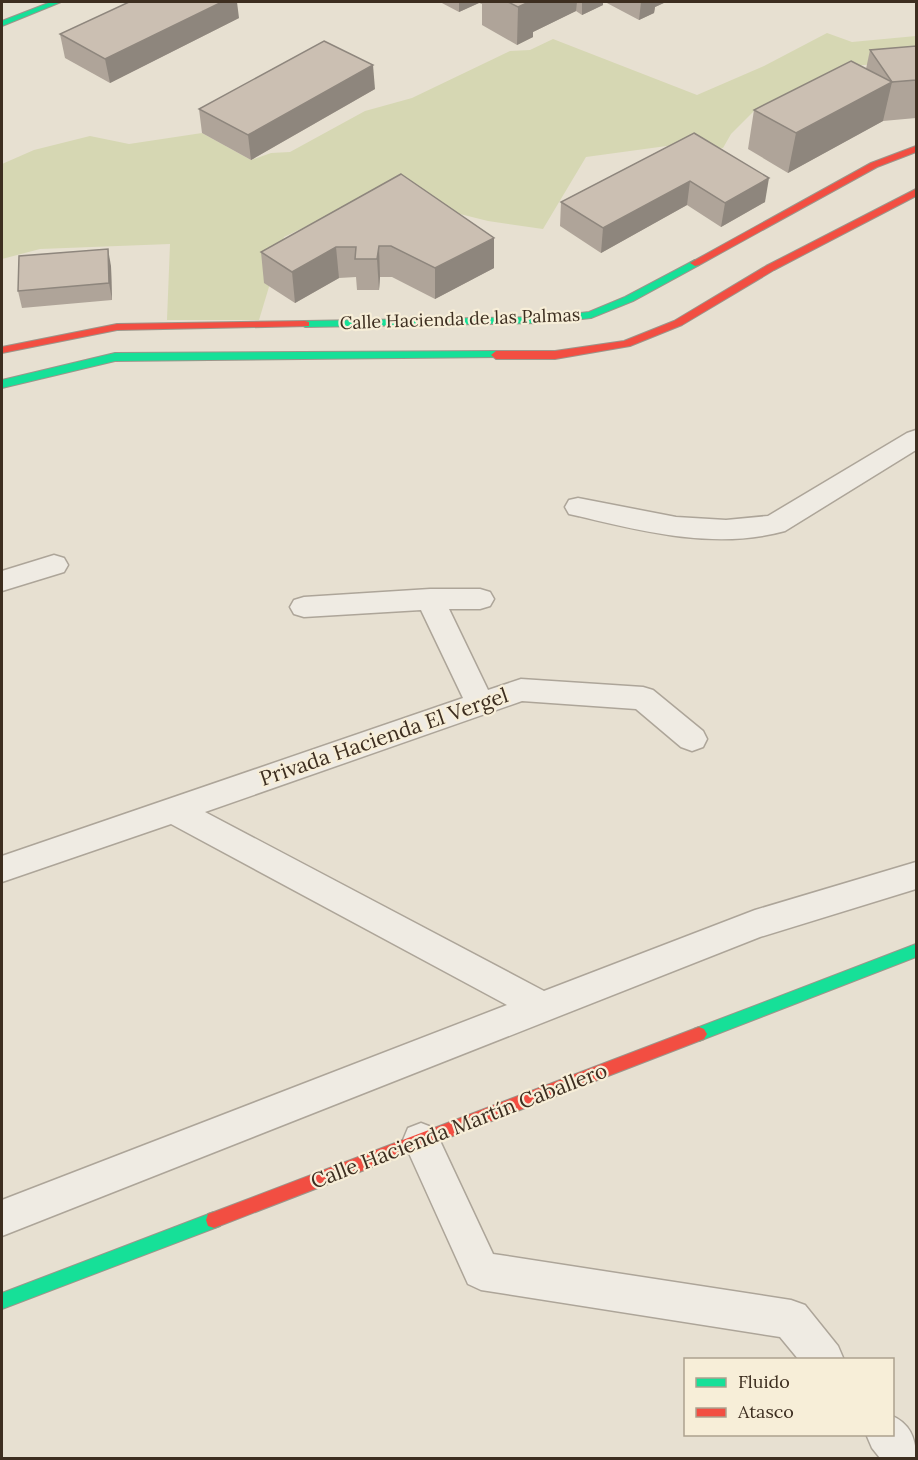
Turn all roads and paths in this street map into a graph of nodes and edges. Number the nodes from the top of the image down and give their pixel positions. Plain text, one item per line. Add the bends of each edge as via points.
1 (57, 2) edge
2 (2, 24) edge
3 (916, 149) edge
4 (916, 192) edge
5 (2, 350) edge
6 (2, 384) edge
7 (916, 439) edge
8 (578, 507) dead end
9 (54, 565) dead end
10 (2, 581) edge
11 (430, 599) junction
12 (480, 599) dead end
13 (304, 607) dead end
14 (480, 704) junction
15 (692, 739) dead end
16 (173, 810) junction
17 (2, 868) edge
18 (916, 876) edge
19 (916, 951) edge
20 (541, 1006) junction
21 (421, 1140) junction
22 (2, 1218) edge
23 (2, 1302) edge
24 (823, 1358) edge
25 (888, 1436) edge
26 (905, 1458) edge

1 - 2 main road
3 - 5 main road, Calle Hacienda de las Palmas via 874,165 629,299 591,315 545,321 117,327
4 - 6 main road, Calle Hacienda de las Palmas via 770,268 678,323 626,344 555,355 115,357
7 - 8 street via 775,524 731,529 696,527 623,518
9 - 10 street
11 - 12 street
11 - 13 street
11 - 14 street
14 - 15 street, Privada Hacienda El Vergel via 521,690 643,698
14 - 16 street, Privada Hacienda El Vergel
16 - 17 street, Privada Hacienda El Vergel
16 - 20 street
18 - 20 street via 755,924
19 - 21 main road, Calle Hacienda Martín Caballero
20 - 22 street
21 - 23 main road, Calle Hacienda Martín Caballero
21 - 24 street via 481,1271 791,1319
25 - 26 street

